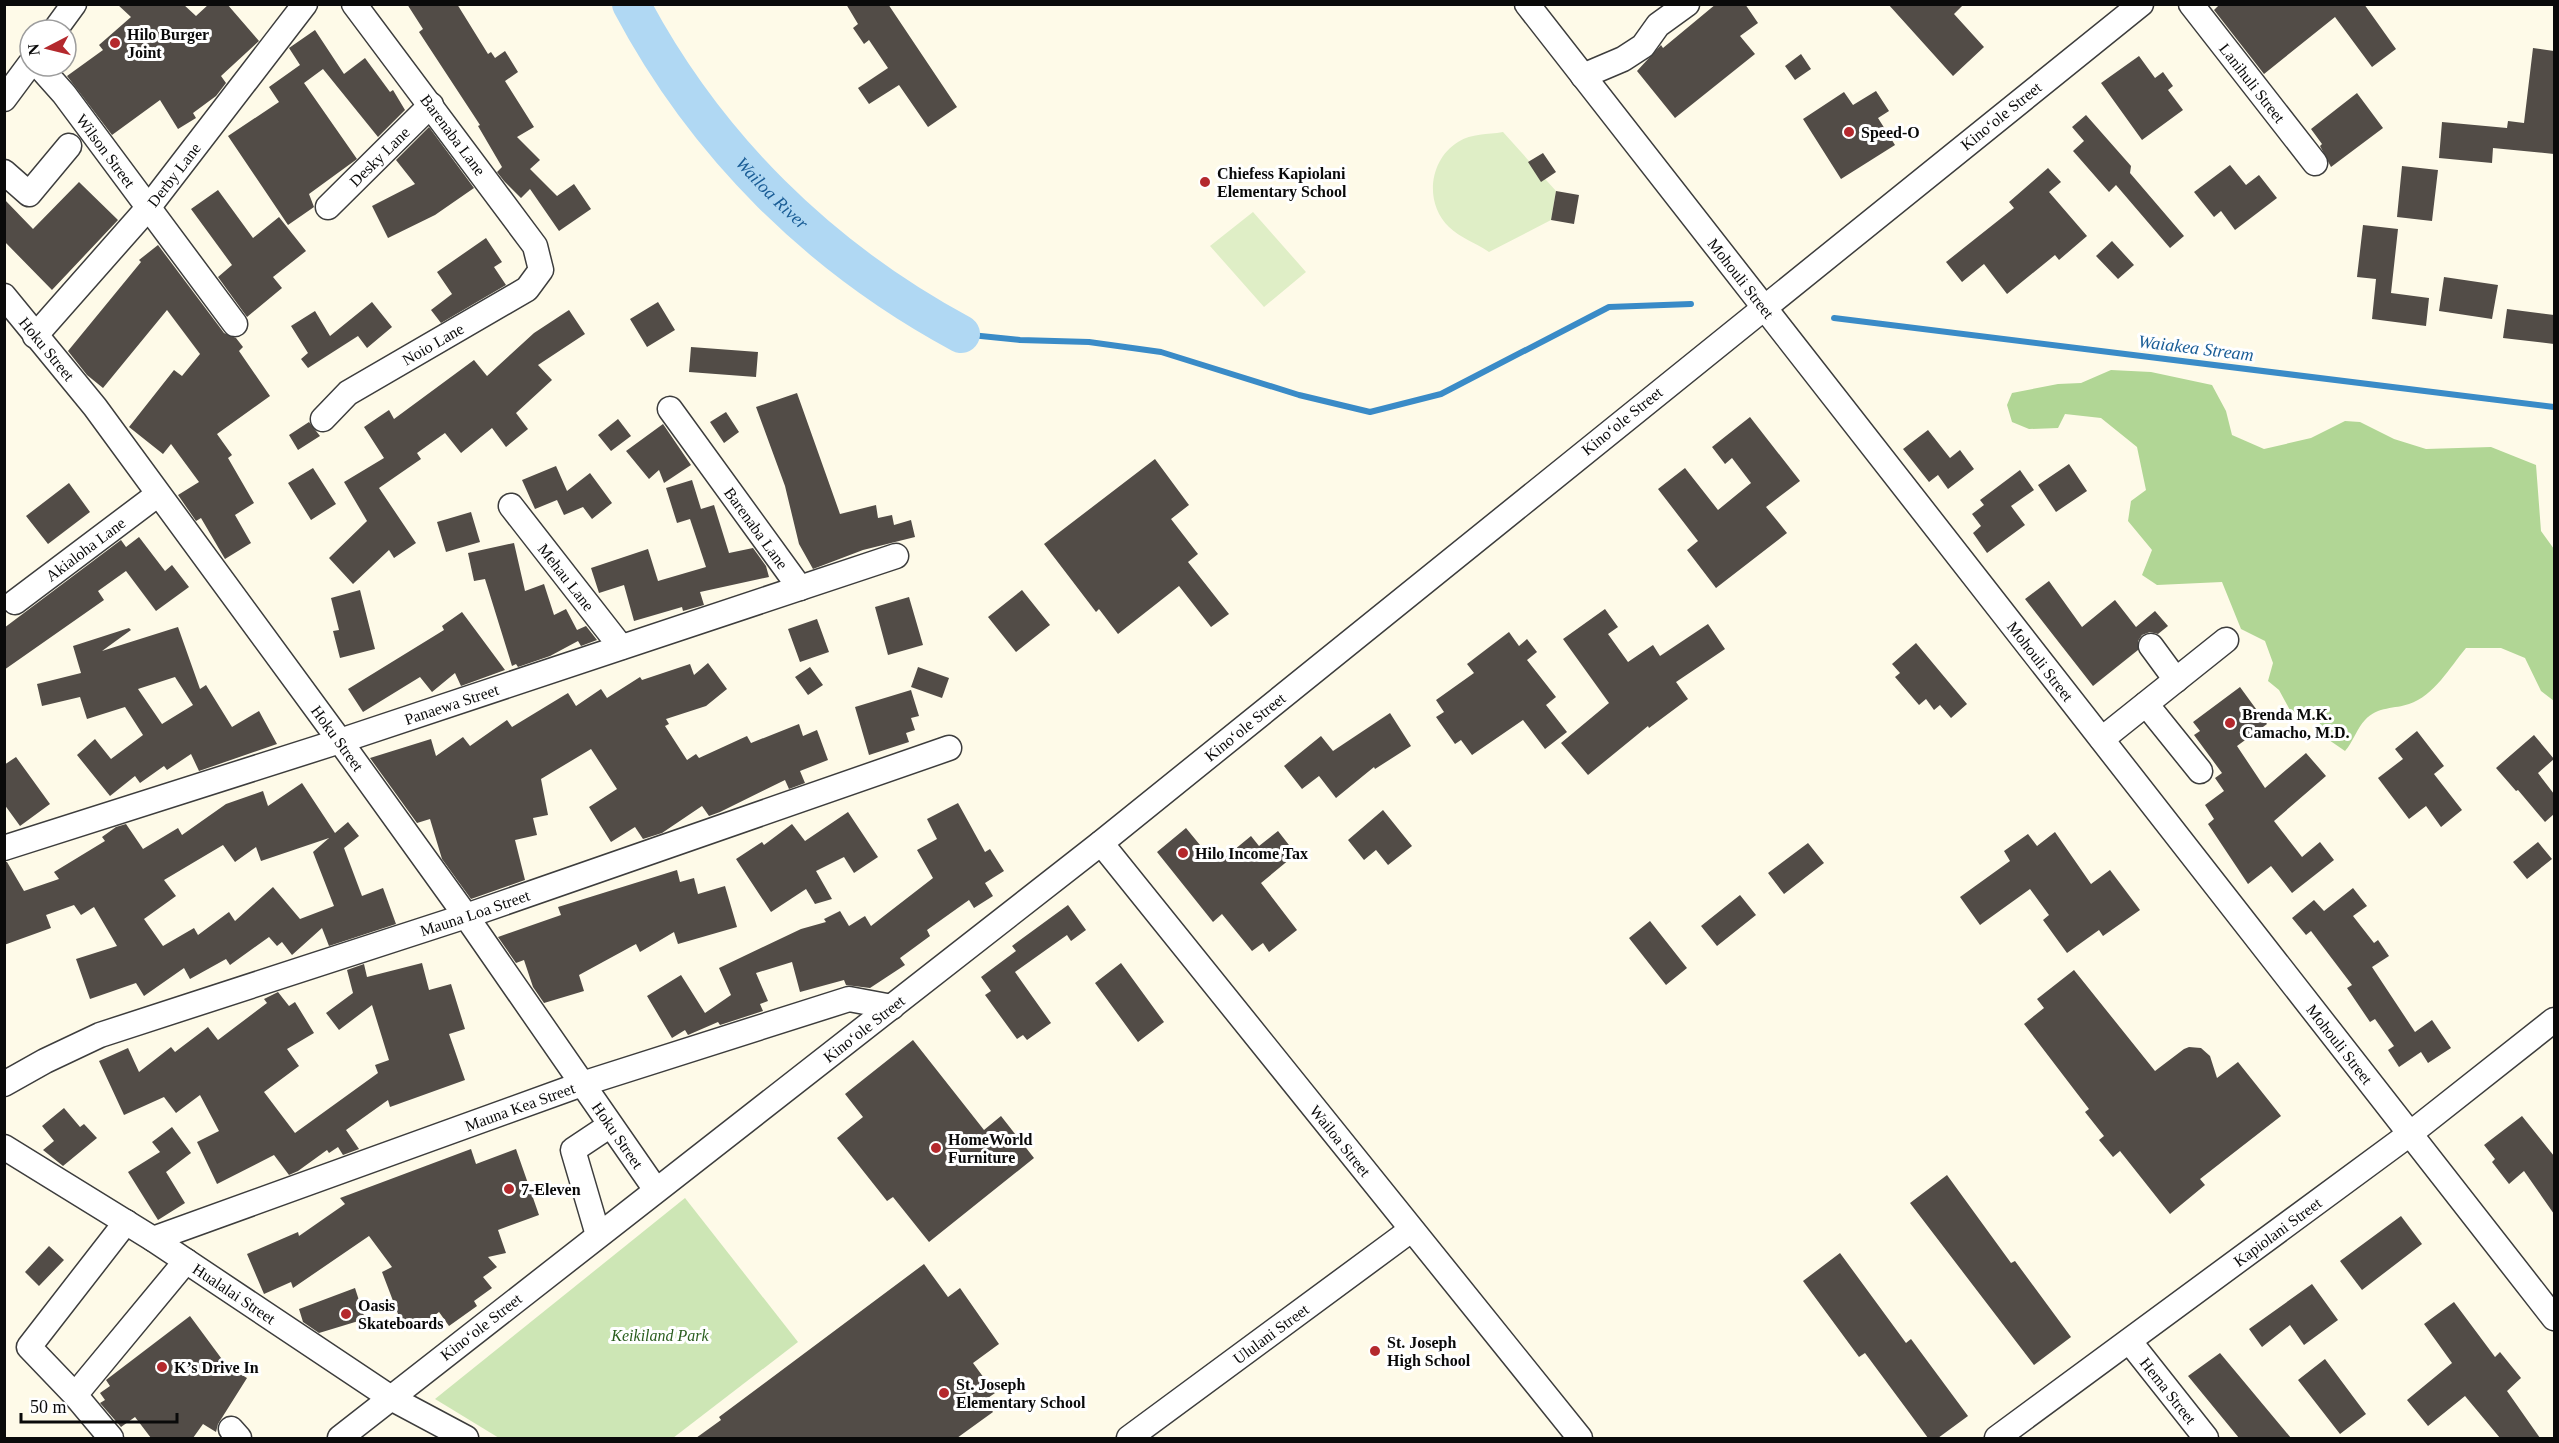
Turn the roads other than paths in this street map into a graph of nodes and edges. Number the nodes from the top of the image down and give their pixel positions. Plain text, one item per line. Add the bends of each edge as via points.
1 (74, 4) edge
2 (305, 4) edge
3 (354, 4) edge
4 (1527, 4) edge
5 (1687, 4) edge
6 (2141, 4) edge
7 (2191, 4) edge
8 (64, 18) edge
9 (1583, 76) junction
10 (20, 78) edge
11 (50, 78) edge
12 (4, 99) edge
13 (431, 105) junction
14 (69, 146) dead end
15 (2315, 163) dead end
16 (4, 172) edge
17 (328, 207) dead end
18 (148, 208) junction
19 (541, 270) joint
20 (4, 296) edge
21 (1763, 307) junction
22 (235, 324) dead end
23 (35, 336) junction
24 (670, 409) dead end
25 (323, 419) dead end
26 (157, 495) junction
27 (511, 506) dead end
28 (896, 556) dead end
29 (800, 588) junction
30 (15, 602) dead end
31 (2226, 640) dead end
32 (2151, 646) dead end
33 (621, 647) junction
34 (2176, 680) junction
35 (2146, 704) junction
36 (2102, 739) junction
37 (340, 741) junction
38 (949, 748) dead end
39 (2200, 771) dead end
40 (1101, 843) junction
41 (4, 848) edge
42 (466, 916) junction
43 (892, 1007) junction
44 (2554, 1020) edge
45 (582, 1083) junction
46 (4, 1084) edge
47 (609, 1126) junction
48 (2411, 1134) junction
49 (4, 1146) edge
50 (656, 1190) junction
51 (126, 1222) junction
52 (1411, 1230) junction
53 (598, 1235) junction
54 (153, 1239) junction
55 (186, 1261) junction
56 (2554, 1318) edge
57 (2130, 1342) junction
58 (75, 1395) junction
59 (391, 1398) junction
60 (111, 1438) edge
61 (340, 1438) edge
62 (466, 1438) edge
63 (1129, 1438) edge
64 (1580, 1438) edge
65 (1997, 1438) edge
66 (2206, 1438) edge

1 - 8 street
2 - 18 street, Derby Lane
3 - 13 street, Barenaba Lane
4 - 9 street, Mohouli Street
5 - 9 street via 1658,25 1643,46
6 - 21 street, Kinoʻole Street
7 - 15 street, Lanihuli Street
9 - 21 street, Mohouli Street
10 - 12 street
11 - 18 street, Wilson Street
13 - 17 street, Desky Lane
13 - 19 street, Barenaba Lane via 535,246
14 - 16 street via 29,194
18 - 22 street, Wilson Street
18 - 23 street, Derby Lane
19 - 25 street, Noio Lane via 527,289 348,393
20 - 23 street, Hoku Street
21 - 36 street, Mohouli Street
21 - 40 street, Kinoʻole Street
23 - 26 street, Hoku Street via 95,407
24 - 29 street, Barenaba Lane
26 - 30 street, Akialoha Lane
26 - 37 street, Hoku Street
27 - 33 street, Mehau Lane
28 - 29 street, Panaewa Street
29 - 33 street, Panaewa Street
31 - 34 street
32 - 34 street
33 - 37 street, Panaewa Street
34 - 35 street
35 - 36 street
35 - 39 street
36 - 48 street, Mohouli Street
37 - 41 street, Panaewa Street
37 - 42 street, Hoku Street
38 - 42 street, Mauna Loa Street
40 - 43 street, Kinoʻole Street
40 - 52 street, Wailoa Street
42 - 45 street, Hoku Street
42 - 46 street, Mauna Loa Street via 100,1035
43 - 45 street, Mauna Kea Street via 849,999
43 - 50 street, Kinoʻole Street
44 - 48 street, Kapiolani Street
45 - 47 street, Hoku Street
45 - 54 street, Mauna Kea Street
47 - 50 street, Hoku Street
47 - 53 street via 573,1150
48 - 56 street, Mohouli Street
48 - 57 street, Kapiolani Street
49 - 51 street, Hualalai Street
50 - 53 street, Kinoʻole Street
51 - 54 street, Hualalai Street
51 - 58 street via 29,1347
52 - 63 street, Ululani Street
52 - 64 street, Wailoa Street
53 - 59 street, Kinoʻole Street
54 - 55 street, Hualalai Street
55 - 58 street
55 - 59 street, Hualalai Street
57 - 65 street, Kapiolani Street
57 - 66 street, Hema Street
58 - 60 street
59 - 61 street, Kinoʻole Street
59 - 62 street, Hualalai Street

